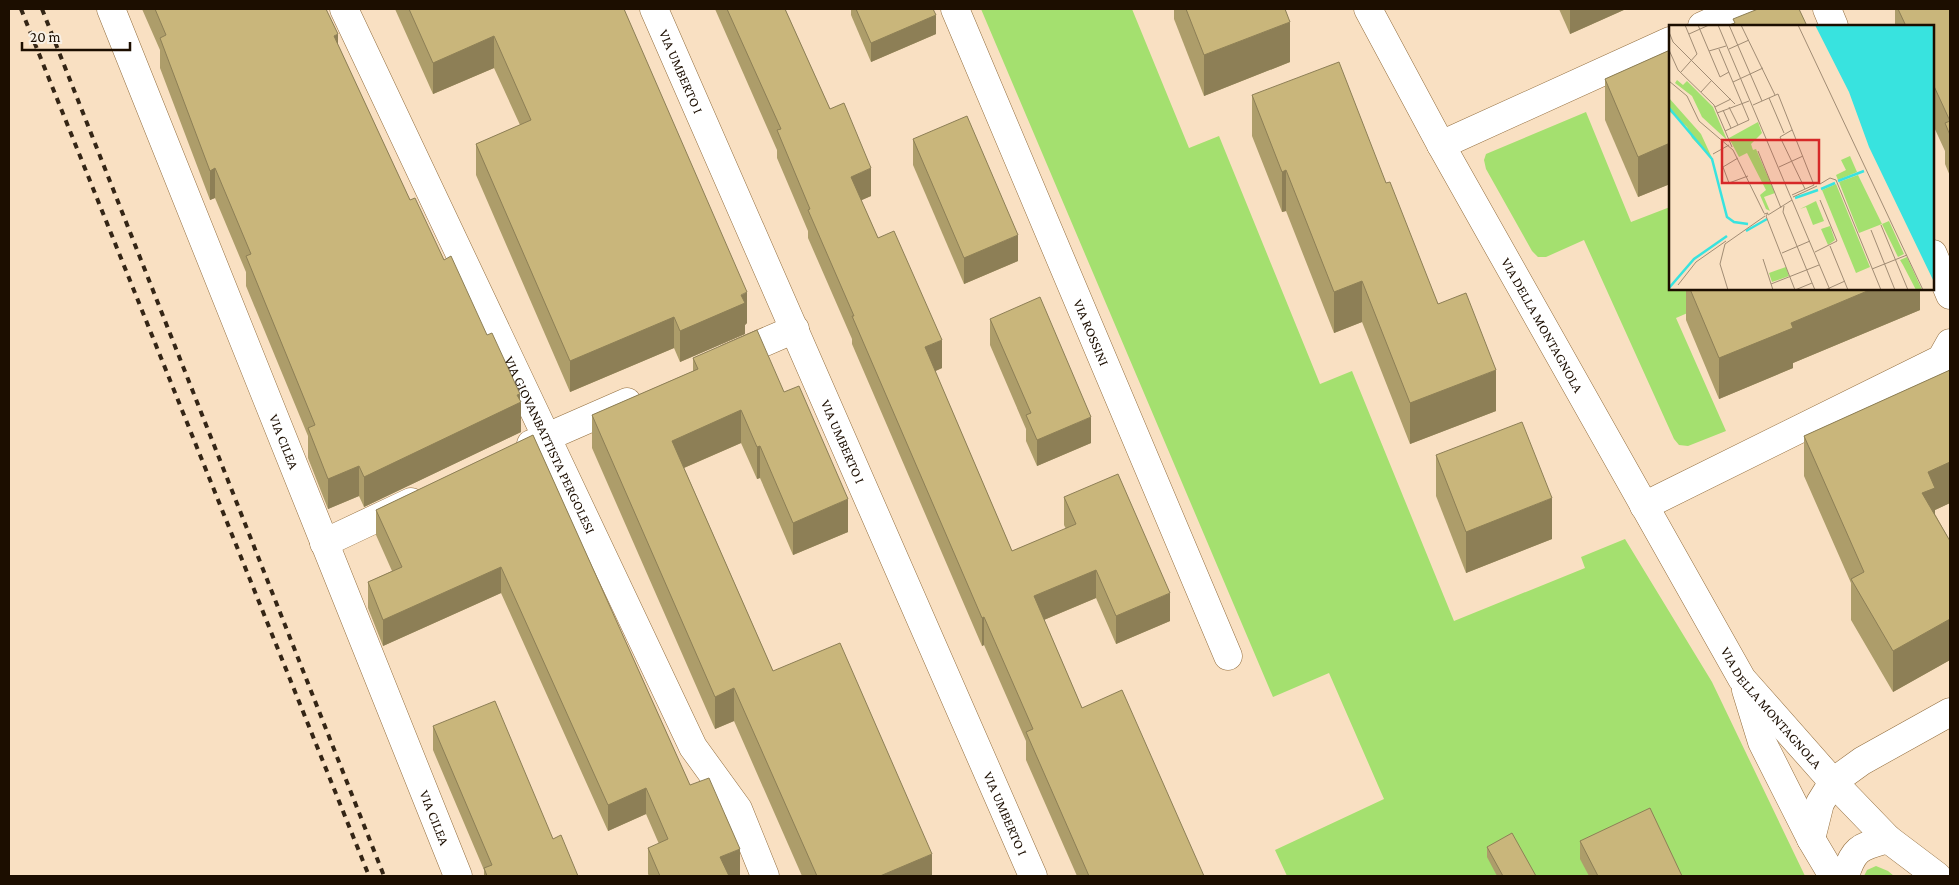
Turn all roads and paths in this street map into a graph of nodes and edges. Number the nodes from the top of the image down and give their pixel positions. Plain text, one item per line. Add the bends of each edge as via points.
1 (110, 9) edge
2 (344, 9) edge
3 (654, 9) edge
4 (955, 9) edge
5 (1368, 9) edge
6 (1740, 9) edge
7 (1827, 9) edge
8 (1704, 25) edge
9 (1834, 25) edge
10 (1669, 41) edge
11 (1441, 145) junction
12 (1934, 256) edge
13 (1950, 295) edge
14 (796, 330) junction
15 (1950, 343) edge
16 (709, 366) edge
17 (646, 394) edge
18 (547, 437) junction
19 (511, 454) edge
20 (431, 492) edge
21 (1644, 506) junction
22 (324, 543) junction
23 (1228, 656) dead end
24 (1742, 679) junction
25 (1950, 712) edge
26 (1833, 782) junction
27 (1811, 839) junction
28 (1888, 839) junction
29 (458, 876) edge
30 (765, 876) edge
31 (1033, 876) edge
32 (1833, 876) edge
33 (1845, 876) edge
34 (1936, 876) edge

1 - 22 street, VIA CILEA
2 - 18 street, VIA GIOVANBATTISTA PERGOLESI
3 - 14 street, VIA UMBERTO I
4 - 23 street, VIA ROSSINI
5 - 11 street, VIA DELLA MONTAGNOLA
6 - 8 street
7 - 9 street
10 - 11 street
11 - 21 street, VIA DELLA MONTAGNOLA
12 - 13 street
14 - 16 street
14 - 31 street, VIA UMBERTO I
15 - 21 street via 1941,359
17 - 18 street
18 - 19 street
18 - 30 street, VIA GIOVANBATTISTA PERGOLESI via 693,747 738,809
20 - 22 street
21 - 24 street, VIA DELLA MONTAGNOLA
22 - 29 street, VIA CILEA
24 - 26 street, VIA DELLA MONTAGNOLA
24 - 27 street via 1762,742
25 - 26 street via 1862,761
26 - 27 street via 1820,803
26 - 28 street, VIA DELLA MONTAGNOLA
27 - 32 street
28 - 33 street via 1862,847 1850,860
28 - 34 street, VIA DELLA MONTAGNOLA

